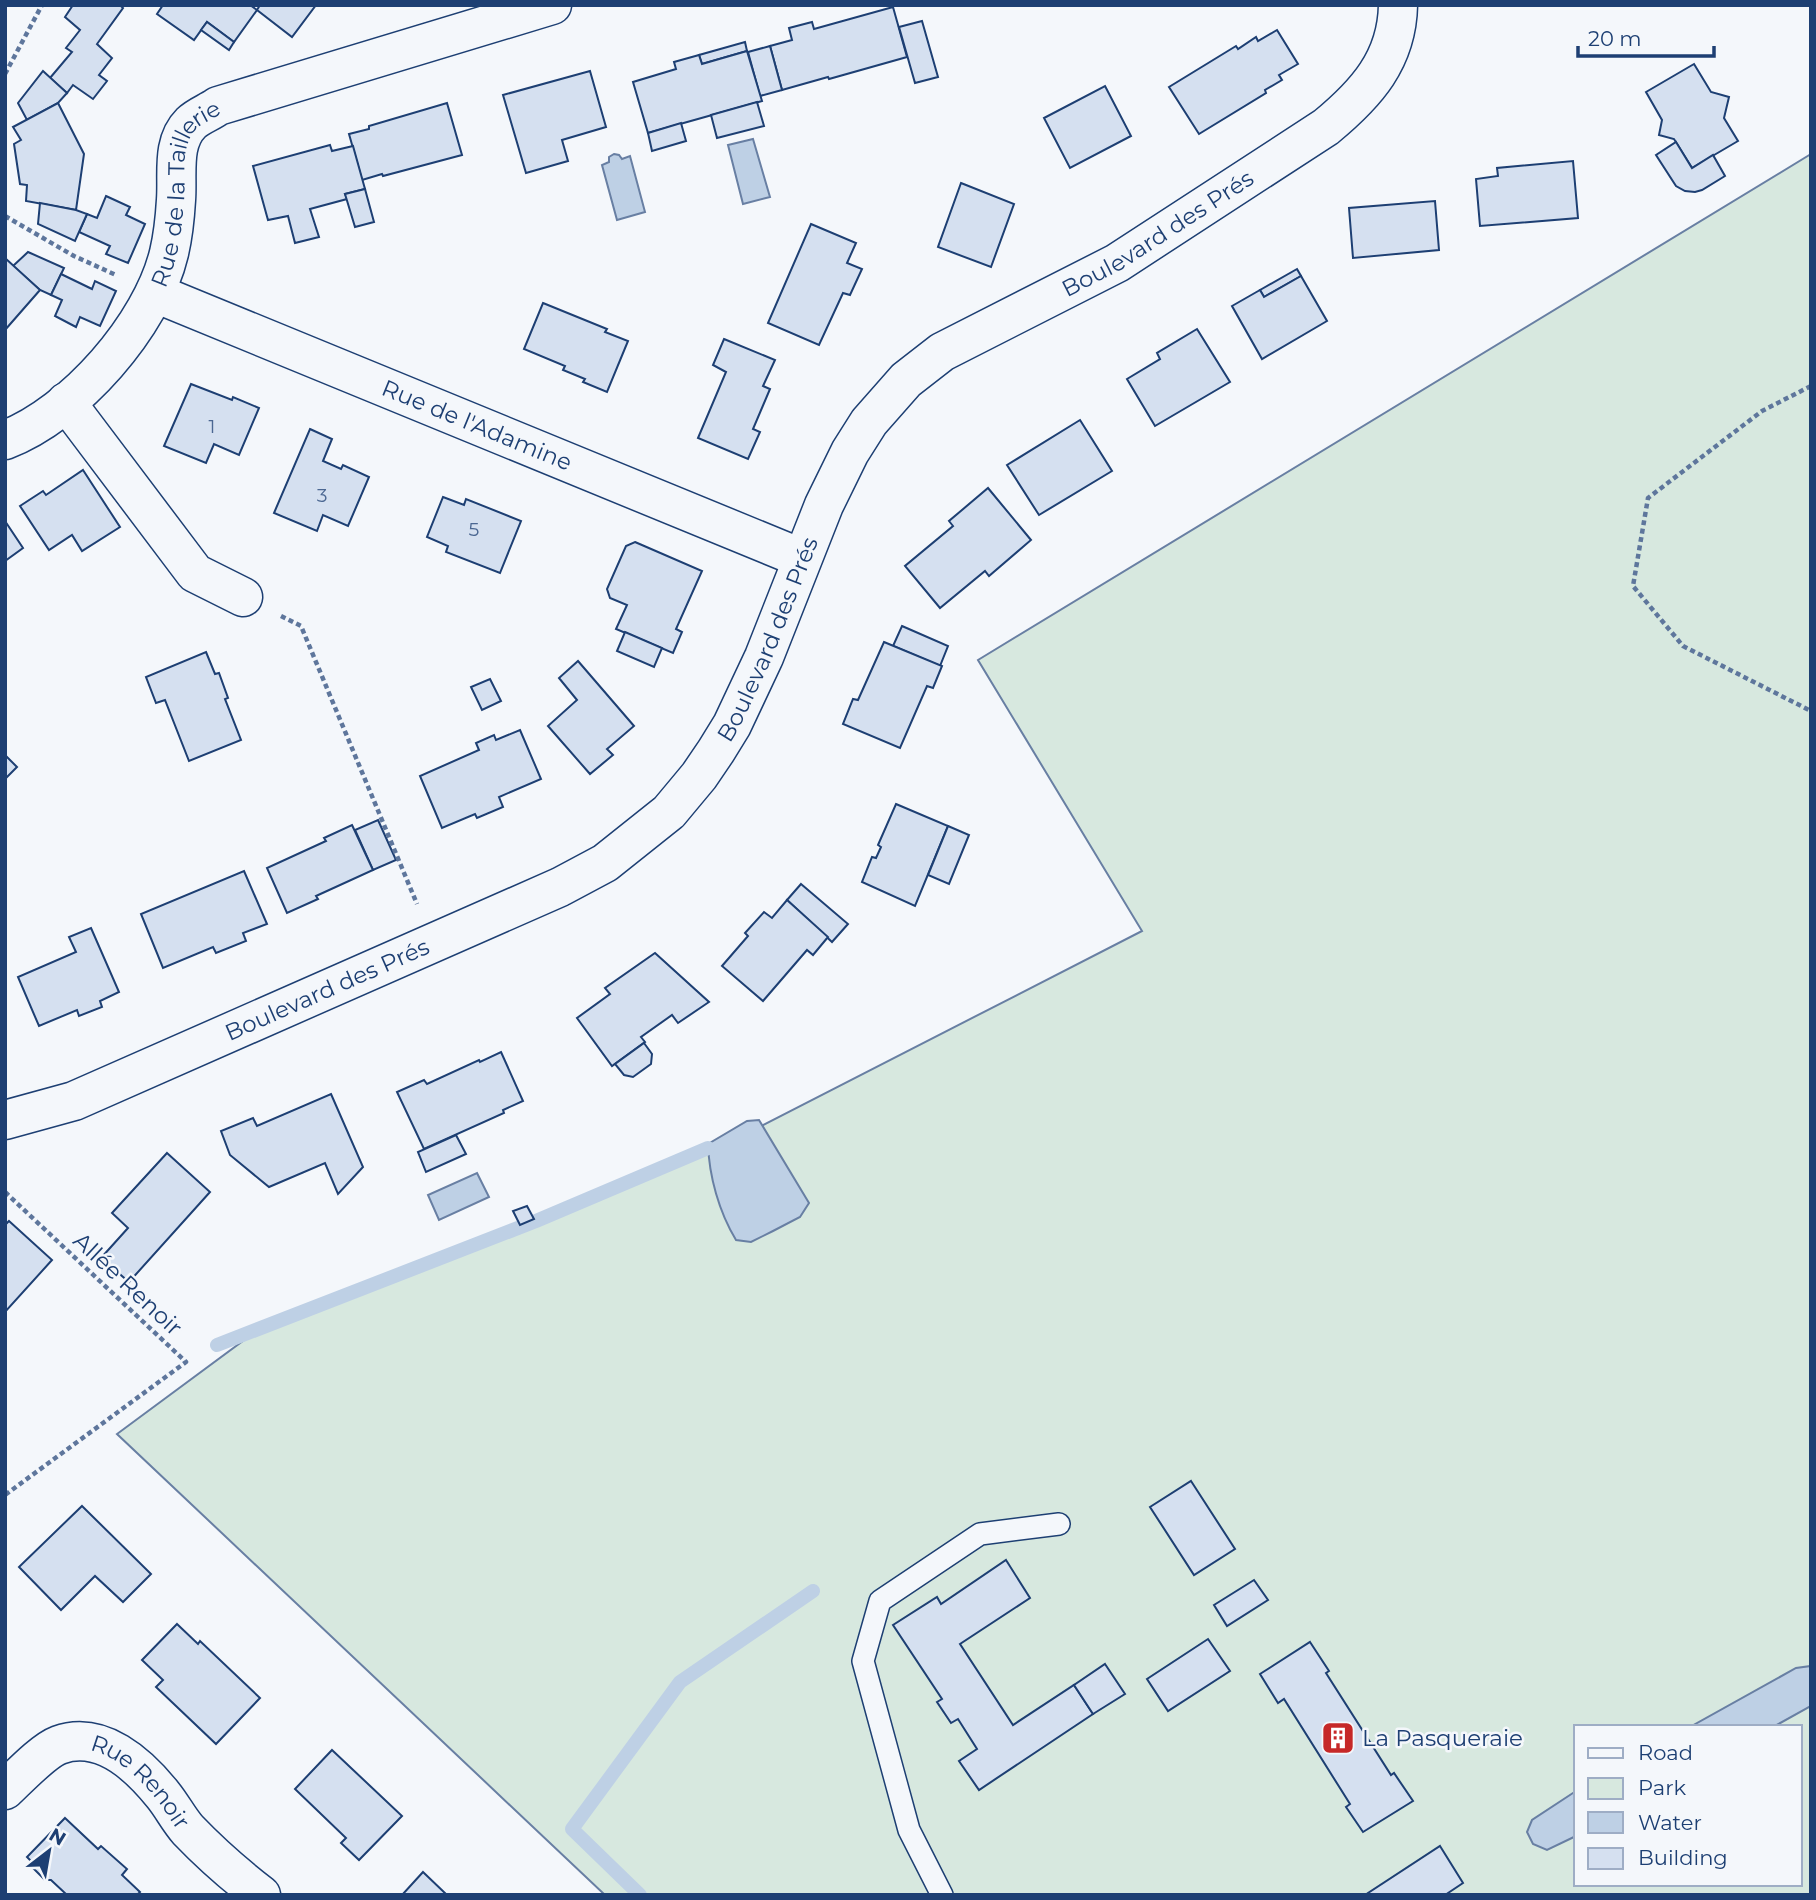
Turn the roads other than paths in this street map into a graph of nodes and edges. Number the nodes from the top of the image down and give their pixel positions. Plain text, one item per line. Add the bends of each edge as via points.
1 (552, 5) edge
2 (1398, 5) edge
3 (155, 293) junction
4 (66, 402) junction
5 (5, 440) edge
6 (801, 558) junction
7 (243, 597) road end
8 (5, 1120) edge
9 (1059, 1524) dead end
10 (5, 1790) edge
11 (261, 1895) edge
12 (942, 1895) edge

1 - 3 street, Rue de la Taillerie via 218,106 191,123 177,151 169,254
2 - 6 street, Boulevard des Prés via 1393,42 1383,65 1350,107 1326,127 1117,263 942,352 906,380 850,452
3 - 4 street, Rue de la Taillerie via 133,330
3 - 6 street, Rue de l'Adamine
4 - 5 street, Rue de la Taillerie via 36,426
4 - 7 street via 195,573
6 - 8 street, Boulevard des Prés via 764,657 732,725 699,776 668,812 605,863 561,887 74,1101
9 - 12 lane via 980,1534 880,1601 863,1661 909,1830
10 - 11 street, Rue Renoir via 58,1745 82,1742 117,1751 163,1794 186,1828 217,1860

